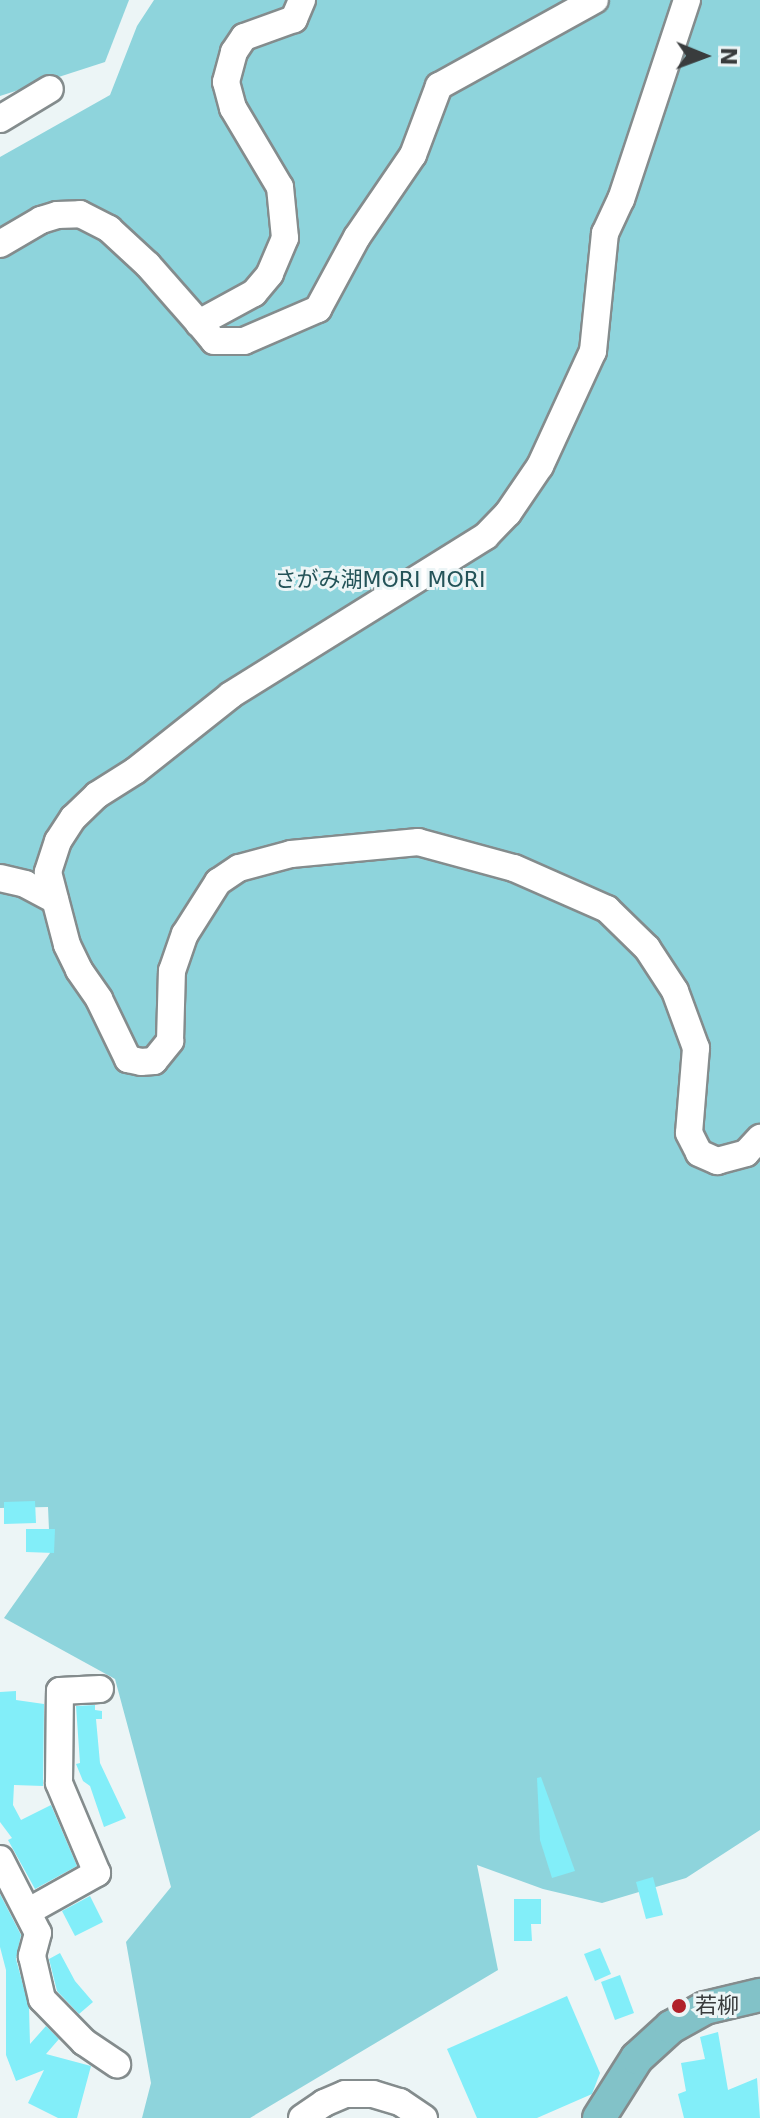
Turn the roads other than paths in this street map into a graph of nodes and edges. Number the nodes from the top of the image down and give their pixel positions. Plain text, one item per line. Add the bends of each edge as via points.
1 (302, 0) edge
2 (595, 0) edge
3 (687, 0) edge
4 (50, 89) dead end
5 (0, 119) edge
6 (0, 244) edge
7 (199, 323) junction
8 (0, 878) edge
9 (55, 900) junction
10 (760, 1138) edge
11 (100, 1689) dead end
12 (0, 1859) edge
13 (29, 1911) junction
14 (760, 1995) edge
15 (117, 2064) dead end
16 (302, 2118) edge
17 (424, 2118) edge
18 (599, 2118) edge

1 - 7 street via 294,19 244,37 226,82 233,108 280,187 285,238 270,274 254,293
2 - 7 street via 439,86 413,155 357,237 318,309 244,341 214,341
3 - 9 street via 605,233 593,351 540,466 508,513 486,536 231,695 97,795 58,841 48,872
4 - 5 street
6 - 7 street via 41,220 80,214 109,229
8 - 9 street
9 - 10 street via 79,970 128,1059 141,1062 154,1061 170,1041 172,971 185,934 218,882 239,868 319,850 418,842 514,868 607,909 647,948 675,991 696,1048 689,1133 699,1153 717,1161 746,1153
11 - 13 street via 60,1691 59,1783 97,1873
12 - 13 street
13 - 15 street via 38,1933 32,1956 42,1999 84,2042
14 - 18 main road via 705,2008 671,2027 637,2058
16 - 17 street via 345,2094 373,2094 400,2102

